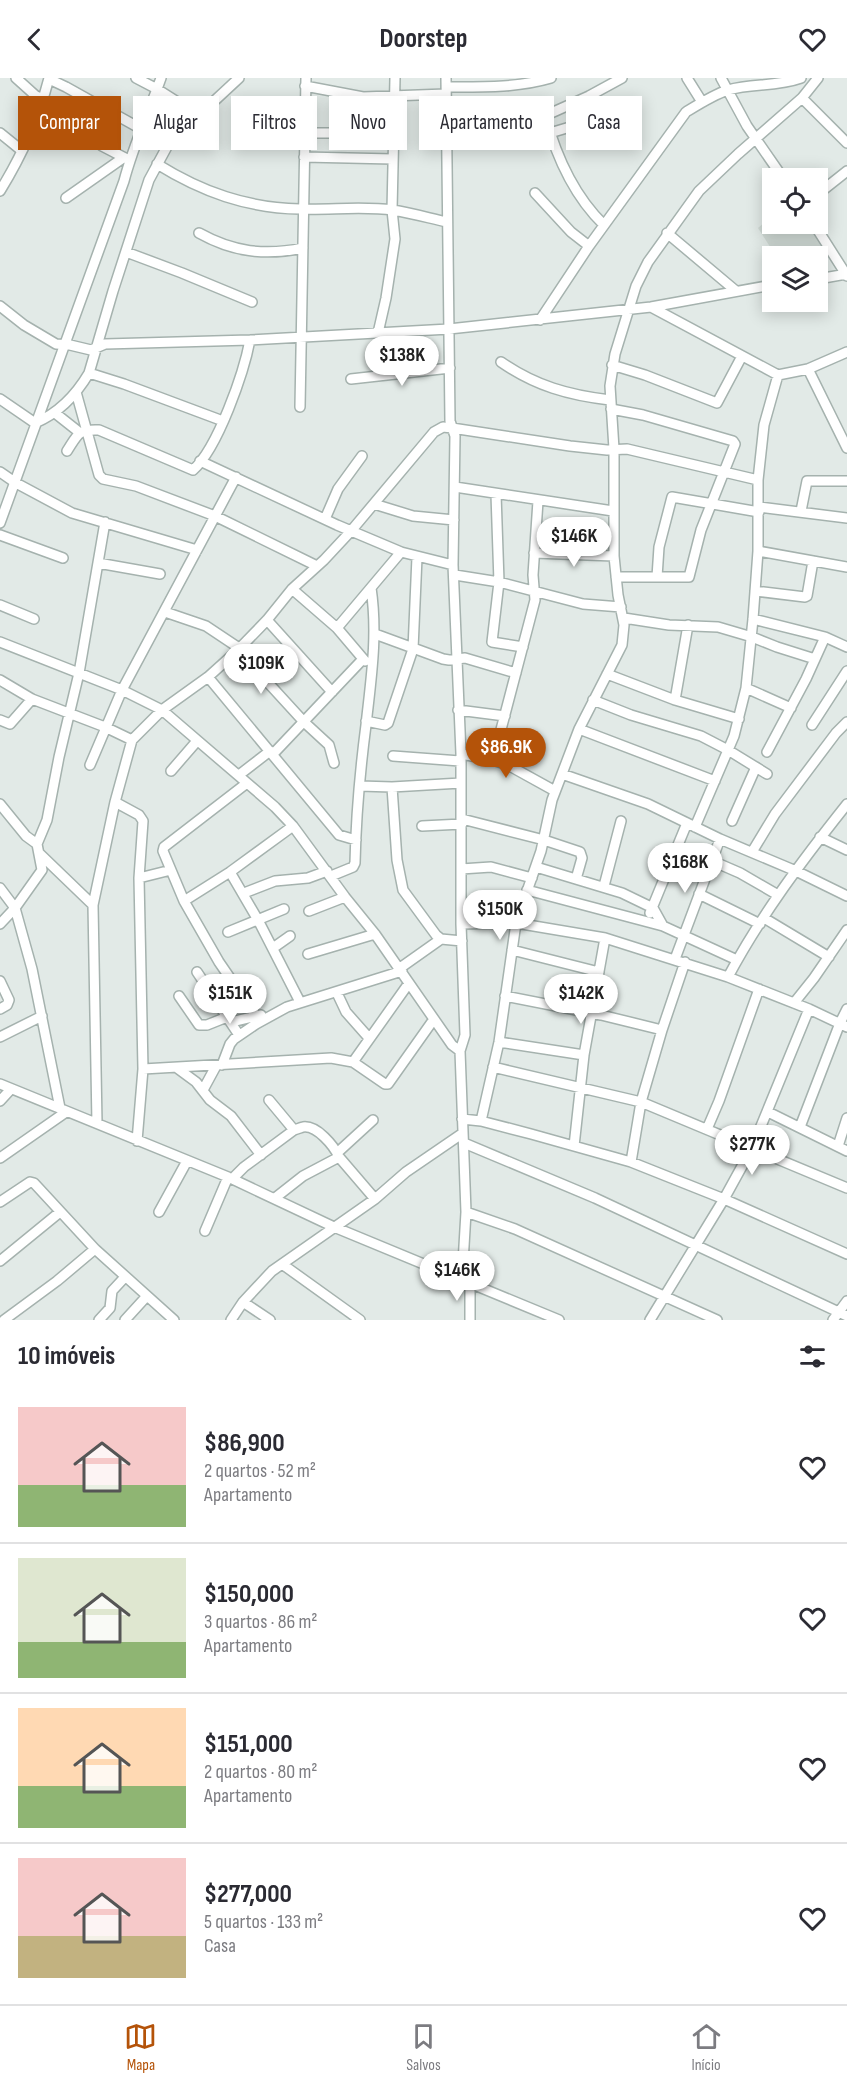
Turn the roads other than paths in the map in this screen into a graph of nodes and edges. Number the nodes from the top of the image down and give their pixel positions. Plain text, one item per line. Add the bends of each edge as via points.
1 (16, 78) edge
2 (49, 78) edge
3 (136, 78) edge
4 (161, 78) edge
5 (239, 78) edge
6 (394, 78) edge
7 (551, 78) edge
8 (622, 78) edge
9 (687, 78) edge
10 (721, 78) edge
11 (801, 78) edge
12 (818, 78) edge
13 (305, 82) edge
14 (446, 86) edge
15 (158, 89) junction
16 (728, 90) junction
17 (36, 96) edge
18 (44, 96) edge
19 (155, 96) edge
20 (169, 96) edge
21 (219, 96) edge
22 (359, 96) edge
23 (395, 96) joint
24 (802, 98) junction
25 (702, 102) junction
26 (554, 111) edge
27 (133, 124) edge
28 (0, 134) edge
29 (756, 139) junction
30 (847, 143) edge
31 (133, 147) edge
32 (554, 147) edge
33 (18, 148) edge
34 (21, 150) edge
35 (109, 150) edge
36 (165, 150) edge
37 (304, 150) edge
38 (393, 150) edge
39 (447, 150) edge
40 (304, 157) junction
41 (126, 159) junction
42 (393, 159) junction
43 (157, 164) junction
44 (776, 168) edge
45 (847, 171) edge
46 (828, 186) edge
47 (0, 191) edge
48 (536, 194) dead end
49 (66, 198) dead end
50 (302, 209) junction
51 (392, 210) junction
52 (447, 222) junction
53 (604, 225) junction
54 (199, 233) dead end
55 (668, 233) junction
56 (820, 234) edge
57 (589, 246) junction
58 (303, 248) junction
59 (126, 252) junction
60 (847, 275) edge
61 (828, 278) edge
62 (762, 287) edge
63 (736, 291) junction
64 (252, 303) dead end
65 (0, 306) edge
66 (651, 307) junction
67 (629, 309) junction
68 (540, 320) junction
69 (449, 329) junction
70 (378, 333) junction
71 (302, 337) junction
72 (250, 340) junction
73 (63, 345) junction
74 (95, 350) junction
75 (847, 352) edge
76 (742, 356) junction
77 (501, 362) dead end
78 (612, 365) junction
79 (450, 368) junction
80 (808, 369) junction
81 (90, 373) junction
82 (778, 375) junction
83 (351, 379) dead end
84 (76, 392) junction
85 (0, 399) edge
86 (611, 404) junction
87 (300, 407) dead end
88 (55, 413) junction
89 (223, 421) junction
90 (35, 423) junction
91 (452, 428) junction
92 (83, 430) junction
93 (847, 448) edge
94 (614, 449) junction
95 (67, 451) dead end
96 (362, 456) dead end
97 (200, 461) junction
98 (0, 472) edge
99 (724, 472) junction
100 (236, 477) junction
101 (758, 480) junction
102 (847, 482) edge
103 (16, 483) junction
104 (455, 487) junction
105 (496, 494) junction
106 (538, 501) junction
107 (374, 504) junction
108 (710, 505) junction
109 (759, 509) junction
110 (613, 511) junction
111 (801, 512) junction
112 (215, 516) junction
113 (847, 518) edge
114 (325, 519) junction
115 (454, 520) junction
116 (105, 522) junction
117 (0, 523) edge
118 (351, 531) junction
119 (613, 532) junction
120 (536, 533) junction
121 (0, 536) edge
122 (197, 550) junction
123 (758, 551) junction
124 (400, 552) junction
125 (534, 553) junction
126 (615, 556) junction
127 (417, 557) junction
128 (63, 558) dead end
129 (813, 561) junction
130 (98, 563) junction
131 (453, 565) junction
132 (317, 566) junction
133 (847, 567) edge
134 (160, 574) dead end
135 (455, 575) junction
136 (616, 577) junction
137 (657, 578) junction
138 (499, 582) junction
139 (372, 588) junction
140 (292, 589) junction
141 (755, 591) junction
142 (533, 592) junction
143 (0, 605) edge
144 (621, 607) junction
145 (165, 612) junction
146 (624, 618) junction
147 (34, 619) dead end
148 (753, 619) junction
149 (267, 620) junction
150 (688, 625) junction
151 (337, 628) junction
152 (375, 634) junction
153 (752, 637) junction
154 (825, 637) junction
155 (0, 642) edge
156 (523, 647) junction
157 (847, 647) edge
158 (239, 649) junction
159 (413, 649) junction
160 (363, 659) junction
161 (457, 659) junction
162 (815, 659) junction
163 (372, 667) junction
164 (847, 671) edge
165 (79, 673) junction
166 (516, 673) junction
167 (607, 674) junction
168 (208, 677) junction
169 (1, 681) edge
170 (746, 688) junction
171 (122, 690) junction
172 (332, 692) junction
173 (32, 699) junction
174 (593, 700) junction
175 (675, 700) junction
176 (791, 708) junction
177 (162, 710) junction
178 (458, 710) junction
179 (69, 713) junction
180 (505, 716) junction
181 (739, 719) junction
182 (0, 720) edge
183 (366, 721) junction
184 (304, 722) junction
185 (847, 722) edge
186 (812, 725) dead end
187 (105, 728) junction
188 (579, 729) junction
189 (132, 740) junction
190 (196, 741) junction
191 (728, 750) junction
192 (767, 752) dead end
193 (272, 753) junction
194 (393, 756) dead end
195 (460, 757) junction
196 (493, 760) junction
197 (334, 763) dead end
198 (90, 765) dead end
199 (756, 767) junction
200 (171, 771) dead end
201 (562, 774) junction
202 (767, 774) dead end
203 (239, 776) junction
204 (715, 781) junction
205 (247, 783) junction
206 (461, 783) junction
207 (360, 786) junction
208 (392, 787) junction
209 (555, 791) junction
210 (115, 802) junction
211 (0, 804) edge
212 (847, 804) edge
213 (462, 821) junction
214 (621, 821) dead end
215 (732, 821) dead end
216 (691, 825) junction
217 (293, 826) junction
218 (422, 826) dead end
219 (820, 837) junction
220 (720, 839) junction
221 (356, 840) junction
222 (544, 840) junction
223 (38, 849) junction
224 (847, 850) edge
225 (752, 852) junction
226 (710, 860) junction
227 (536, 867) junction
228 (461, 869) junction
229 (171, 870) junction
230 (796, 871) junction
231 (230, 872) junction
232 (329, 874) junction
233 (139, 878) junction
234 (532, 878) junction
235 (576, 879) junction
236 (604, 886) junction
237 (0, 888) edge
238 (527, 890) junction
239 (244, 893) junction
240 (622, 893) junction
241 (699, 894) junction
242 (778, 895) junction
243 (847, 896) edge
244 (345, 897) junction
245 (184, 901) junction
246 (93, 905) junction
247 (15, 908) junction
248 (653, 908) junction
249 (284, 909) dead end
250 (309, 911) dead end
251 (617, 913) junction
252 (258, 920) junction
253 (647, 920) junction
254 (762, 921) junction
255 (516, 923) junction
256 (0, 924) edge
257 (461, 924) junction
258 (663, 926) junction
259 (847, 930) edge
260 (228, 932) dead end
261 (375, 934) junction
262 (290, 936) dead end
263 (685, 936) junction
264 (605, 938) junction
265 (441, 939) junction
266 (462, 941) junction
267 (273, 948) junction
268 (512, 950) junction
269 (308, 954) dead end
270 (829, 957) junction
271 (737, 960) junction
272 (680, 961) junction
273 (401, 970) junction
274 (197, 972) dead end
275 (599, 972) junction
276 (728, 977) junction
277 (0, 981) edge
278 (409, 983) junction
279 (759, 989) junction
280 (337, 993) junction
281 (178, 996) dead end
282 (505, 996) junction
283 (300, 1002) junction
284 (794, 1003) junction
285 (0, 1009) edge
286 (809, 1009) junction
287 (847, 1009) edge
288 (591, 1013) junction
289 (272, 1014) junction
290 (42, 1016) junction
291 (256, 1016) junction
292 (229, 1019) junction
293 (434, 1019) junction
294 (843, 1025) edge
295 (662, 1030) junction
296 (239, 1035) junction
297 (0, 1037) edge
298 (369, 1038) junction
299 (498, 1042) junction
300 (460, 1051) junction
301 (584, 1055) junction
302 (353, 1062) junction
303 (219, 1065) junction
304 (493, 1067) junction
305 (177, 1068) junction
306 (143, 1069) junction
307 (0, 1084) edge
308 (581, 1087) junction
309 (11, 1089) junction
310 (203, 1090) junction
311 (269, 1100) dead end
312 (0, 1101) edge
313 (641, 1102) junction
314 (63, 1110) junction
315 (768, 1112) junction
316 (847, 1118) edge
317 (462, 1119) junction
318 (372, 1120) dead end
319 (481, 1121) junction
320 (97, 1123) junction
321 (800, 1127) junction
322 (707, 1129) junction
323 (294, 1130) junction
324 (463, 1132) junction
325 (137, 1140) junction
326 (464, 1143) junction
327 (574, 1146) junction
328 (837, 1146) junction
329 (752, 1148) junction
330 (847, 1151) edge
331 (261, 1155) junction
332 (338, 1155) junction
333 (0, 1158) edge
334 (187, 1161) junction
335 (631, 1162) junction
336 (230, 1178) junction
337 (847, 1188) edge
338 (275, 1198) junction
339 (375, 1199) junction
340 (724, 1199) junction
341 (0, 1202) edge
342 (60, 1212) junction
343 (159, 1212) dead end
344 (466, 1212) junction
345 (334, 1227) junction
346 (205, 1231) dead end
347 (695, 1246) junction
348 (95, 1249) junction
349 (847, 1254) edge
350 (0, 1261) edge
351 (282, 1264) junction
352 (125, 1277) junction
353 (466, 1282) junction
354 (665, 1295) junction
355 (146, 1297) junction
356 (847, 1301) edge
357 (243, 1302) junction
358 (840, 1316) edge
359 (172, 1319) edge
360 (553, 1319) edge
361 (4, 1320) edge
362 (99, 1320) edge
363 (125, 1320) edge
364 (231, 1320) edge
365 (270, 1320) edge
366 (360, 1320) edge
367 (470, 1320) edge
368 (650, 1320) edge
369 (717, 1320) edge

1 - 17 street
2 - 18 street
2 - 27 street
3 - 15 street
4 - 15 street
5 - 21 street
6 - 23 street
7 - 14 street via 519,85
8 - 26 street
9 - 25 street
10 - 16 street
11 - 16 street via 775,86
12 - 24 street
13 - 22 street
14 - 23 street
15 - 19 street
15 - 20 street
16 - 25 street
16 - 29 street
24 - 29 street
24 - 30 street
25 - 53 street via 677,122
28 - 33 street
29 - 44 street
29 - 55 street via 699,191
31 - 41 street
32 - 53 street via 573,186
34 - 47 street
35 - 41 street
36 - 43 street
37 - 40 street
38 - 42 street
39 - 52 street
40 - 42 street
40 - 50 street
41 - 49 street
41 - 73 street via 124,181
42 - 51 street
43 - 50 street via 201,189 233,200
43 - 59 street
45 - 46 street
48 - 57 street
50 - 51 street
50 - 58 street
51 - 52 street
51 - 70 street via 395,239
52 - 69 street
53 - 57 street
54 - 58 street via 229,248 250,252 272,254
55 - 63 street
55 - 67 street via 641,273
56 - 60 street
57 - 68 street
58 - 71 street
59 - 64 street
59 - 74 street
60 - 61 street
62 - 63 street
63 - 66 street
65 - 73 street via 24,325
66 - 67 street
66 - 76 street
67 - 68 street
67 - 78 street
68 - 69 street
69 - 70 street
69 - 79 street
70 - 71 street
71 - 72 street
71 - 87 street
72 - 74 street via 105,344
72 - 89 street via 243,372
73 - 74 street
73 - 90 street
74 - 81 street
75 - 80 street
76 - 78 street via 717,403
76 - 82 street
77 - 86 street via 552,389
78 - 86 street
79 - 83 street
79 - 91 street
80 - 82 street
80 - 93 street
81 - 84 street
81 - 89 street
82 - 101 street via 764,425
84 - 88 street
84 - 92 street
85 - 90 street
86 - 94 street
86 - 99 street via 734,441
88 - 90 street
88 - 92 street
89 - 97 street
90 - 103 street
91 - 94 street
91 - 104 street
91 - 107 street via 434,432
92 - 95 street
92 - 97 street via 99,430 193,470
92 - 112 street via 103,479 136,486
94 - 99 street
94 - 110 street
96 - 114 street via 338,489
97 - 100 street
98 - 103 street
99 - 101 street
99 - 108 street
100 - 112 street
100 - 114 street
101 - 109 street
102 - 111 street via 807,481
103 - 116 street via 72,513
103 - 117 street
104 - 105 street
104 - 115 street
105 - 106 street
105 - 138 street
106 - 110 street
106 - 120 street
107 - 115 street via 412,516
107 - 118 street
108 - 109 street
108 - 137 street via 690,577
108 - 137 street via 670,498 658,547
109 - 111 street
109 - 123 street
110 - 119 street
111 - 113 street
112 - 122 street
112 - 132 street
114 - 118 street
115 - 131 street
116 - 122 street
116 - 130 street
118 - 124 street
118 - 132 street
119 - 120 street
119 - 126 street
120 - 125 street
121 - 128 street
122 - 145 street
123 - 129 street
123 - 141 street
124 - 127 street
124 - 139 street
125 - 126 street
125 - 142 street
126 - 136 street
127 - 131 street
127 - 159 street
129 - 133 street
129 - 141 street via 807,596
130 - 134 street
130 - 165 street
131 - 135 street
132 - 140 street
135 - 138 street
135 - 161 street
136 - 137 street
136 - 144 street
138 - 142 street
138 - 156 street via 492,642
139 - 151 street
139 - 152 street
140 - 149 street
140 - 151 street
141 - 148 street
142 - 144 street via 583,604
142 - 156 street via 535,600
143 - 147 street
144 - 146 street
145 - 158 street via 206,626
145 - 171 street
146 - 150 street
146 - 167 street via 621,645
148 - 153 street
148 - 154 street
149 - 158 street
149 - 172 street
150 - 153 street via 718,627
150 - 175 street
151 - 160 street
152 - 159 street
152 - 163 street
153 - 162 street
153 - 170 street
154 - 157 street
154 - 162 street
155 - 165 street
156 - 166 street
158 - 168 street
158 - 184 street
159 - 161 street
159 - 183 street via 388,723
160 - 163 street
160 - 172 street
161 - 166 street
161 - 178 street
162 - 176 street
163 - 183 street
164 - 186 street
165 - 171 street
165 - 179 street
166 - 180 street
167 - 174 street
167 - 175 street
168 - 177 street
168 - 193 street
169 - 173 street
170 - 176 street
170 - 181 street
171 - 177 street
171 - 187 street
172 - 184 street
173 - 179 street
173 - 182 street via 10,724
174 - 188 street
174 - 191 street via 700,736
175 - 181 street
176 - 192 street
177 - 189 street
177 - 190 street
178 - 180 street
178 - 195 street
179 - 187 street
179 - 223 street
180 - 196 street
181 - 191 street
183 - 207 street
184 - 193 street
184 - 197 street via 331,748
185 - 225 street via 775,814
187 - 189 street
187 - 198 street
188 - 201 street
188 - 204 street
189 - 210 street
190 - 200 street
190 - 203 street
191 - 199 street
191 - 204 street
193 - 203 street
193 - 221 street via 339,835
194 - 195 street
195 - 196 street
195 - 206 street
196 - 209 street
199 - 202 street
199 - 215 street
201 - 209 street
201 - 216 street via 648,804
203 - 205 street
204 - 216 street
205 - 217 street
205 - 229 street via 164,846
206 - 208 street
206 - 213 street
207 - 208 street
207 - 221 street
208 - 265 street via 403,890
209 - 222 street
210 - 233 street via 143,821
210 - 246 street
211 - 223 street
212 - 219 street
213 - 218 street
213 - 222 street
213 - 228 street
214 - 236 street
216 - 220 street
216 - 248 street
217 - 231 street
217 - 232 street
219 - 224 street
219 - 230 street
220 - 225 street
220 - 226 street
221 - 232 street via 355,865
222 - 227 street
222 - 235 street via 581,854
223 - 246 street
223 - 247 street via 42,870
225 - 230 street
226 - 241 street
226 - 242 street
227 - 234 street
227 - 235 street
228 - 234 street via 491,867
228 - 257 street
229 - 233 street
229 - 245 street
230 - 242 street
230 - 243 street
231 - 239 street
231 - 245 street
232 - 239 street via 275,881
232 - 244 street
233 - 306 street
234 - 238 street
235 - 236 street
236 - 240 street
237 - 247 street
238 - 251 street
238 - 255 street
239 - 252 street
240 - 248 street
240 - 251 street
241 - 254 street
241 - 263 street
242 - 254 street
244 - 250 street
244 - 261 street
245 - 291 street
246 - 320 street
247 - 256 street
247 - 290 street
248 - 253 street
248 - 258 street
249 - 252 street
251 - 253 street
252 - 260 street
252 - 267 street
253 - 258 street
254 - 270 street
254 - 271 street
255 - 257 street
255 - 264 street
255 - 268 street
257 - 266 street
258 - 263 street
259 - 270 street
261 - 269 street
261 - 273 street
262 - 267 street
263 - 271 street
263 - 272 street
264 - 272 street
264 - 275 street
265 - 266 street
265 - 273 street
266 - 300 street via 465,1035
267 - 283 street
268 - 275 street
268 - 282 street
270 - 284 street
271 - 276 street
272 - 276 street
272 - 295 street
273 - 278 street
273 - 280 street
274 - 292 street
275 - 288 street
276 - 279 street
277 - 285 street via 9,1000
278 - 293 street
278 - 298 street
279 - 284 street
279 - 322 street
280 - 283 street
280 - 298 street via 346,1012
281 - 292 street via 200,1025
282 - 288 street
282 - 299 street
283 - 289 street
284 - 286 street
286 - 294 street
286 - 315 street
287 - 294 street
288 - 295 street
288 - 301 street
289 - 291 street
289 - 296 street
290 - 297 street
290 - 314 street
291 - 292 street
292 - 296 street
293 - 300 street via 452,1046
293 - 302 street via 388,1084
294 - 321 street
295 - 313 street
296 - 303 street
298 - 302 street
299 - 301 street
299 - 304 street
300 - 317 street
301 - 308 street
302 - 303 street via 331,1058
303 - 305 street
303 - 310 street
304 - 308 street
304 - 319 street
305 - 306 street
305 - 310 street
306 - 325 street
307 - 309 street
308 - 313 street
308 - 327 street
309 - 312 street
309 - 314 street
310 - 331 street via 238,1124
311 - 323 street
313 - 322 street
313 - 335 street
314 - 320 street
314 - 333 street
315 - 321 street
315 - 329 street
316 - 328 street
317 - 319 street
317 - 324 street
318 - 332 street
319 - 327 street
320 - 325 street
321 - 328 street
322 - 329 street
323 - 331 street
323 - 332 street via 310,1128 328,1141
324 - 326 street
324 - 339 street
325 - 334 street
326 - 344 street
326 - 347 street via 584,1193
327 - 335 street
328 - 330 street
329 - 337 street
329 - 340 street
331 - 336 street
332 - 338 street
332 - 339 street
334 - 336 street
334 - 343 street
335 - 340 street
336 - 338 street
336 - 346 street
338 - 345 street
339 - 345 street
340 - 347 street
340 - 349 street
341 - 342 street via 32,1182
342 - 348 street
342 - 350 street
344 - 353 street
344 - 354 street
345 - 351 street
345 - 353 street
347 - 354 street
347 - 358 street
348 - 352 street
348 - 361 street
351 - 357 street
351 - 366 street
352 - 355 street
352 - 362 street via 112,1291 110,1308
353 - 360 street
353 - 367 street
354 - 368 street
354 - 369 street
355 - 359 street
355 - 363 street
356 - 358 street
357 - 364 street
357 - 365 street

